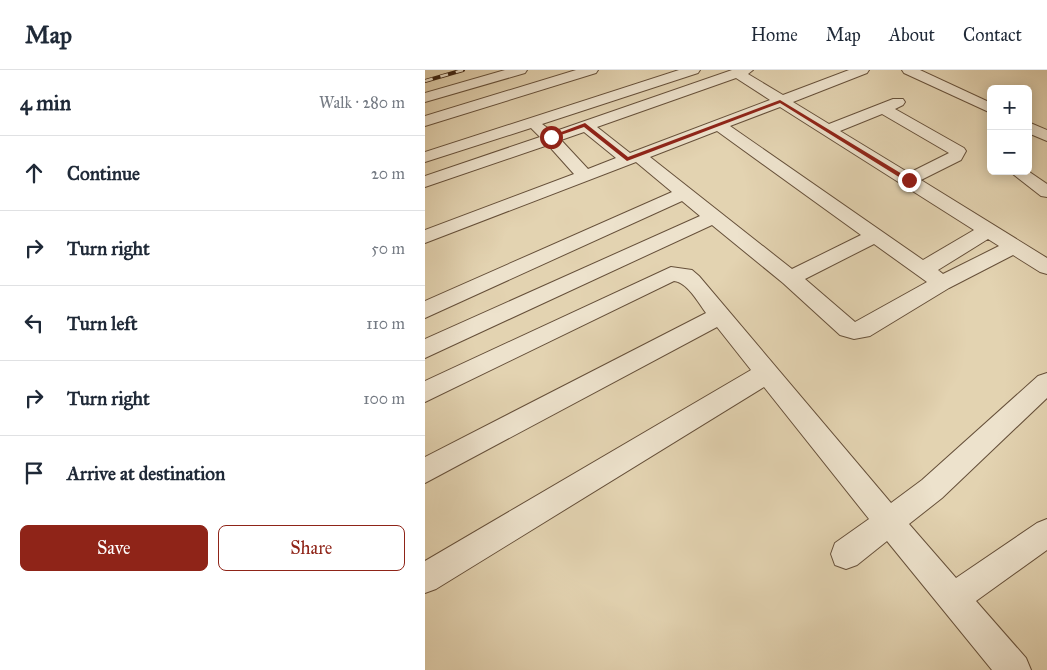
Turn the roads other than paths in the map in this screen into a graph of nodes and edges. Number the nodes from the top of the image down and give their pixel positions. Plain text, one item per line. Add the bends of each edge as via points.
1 (521, 70) edge
2 (591, 70) edge
3 (693, 70) edge
4 (862, 70) edge
5 (909, 70) edge
6 (919, 70) edge
7 (934, 70) edge
8 (742, 72) edge
9 (987, 94) edge
10 (505, 96) junction
11 (425, 98) edge
12 (780, 101) junction
13 (987, 102) edge
14 (987, 107) edge
15 (425, 121) edge
16 (532, 122) junction
17 (717, 124) junction
18 (585, 125) junction
19 (827, 130) junction
20 (551, 137) junction
21 (633, 157) junction
22 (425, 158) edge
23 (584, 175) junction
24 (1023, 175) edge
25 (909, 180) junction
26 (425, 182) edge
27 (1047, 192) edge
28 (685, 194) junction
29 (713, 217) junction
30 (988, 230) junction
31 (875, 236) junction
32 (425, 237) edge
33 (1014, 246) junction
34 (1047, 267) edge
35 (922, 270) junction
36 (790, 278) junction
37 (942, 283) junction
38 (425, 310) edge
39 (720, 315) junction
40 (425, 349) edge
41 (767, 372) junction
42 (1047, 383) edge
43 (425, 392) edge
44 (425, 471) edge
45 (889, 522) junction
46 (1047, 533) edge
47 (846, 554) dead end
48 (425, 578) edge
49 (954, 598) junction
50 (1014, 670) edge

1 - 11 street
2 - 10 street
3 - 16 street
4 - 12 street
5 - 14 street
6 - 13 street
7 - 9 street
8 - 12 street
8 - 18 street
10 - 15 street
10 - 16 street
12 - 17 street
12 - 19 street
16 - 20 street
16 - 22 street
17 - 21 street
17 - 31 street
18 - 20 street
18 - 21 street
19 - 25 street
19 - 25 street via 891,105 958,151 955,156
20 - 23 street
20 - 26 street
21 - 23 street
21 - 28 street
23 - 32 street
24 - 27 street
25 - 30 street
28 - 29 street
28 - 38 street
29 - 36 street
29 - 40 street
30 - 33 street
30 - 35 street
31 - 35 street
31 - 36 street
33 - 34 street
33 - 37 street
35 - 37 street
36 - 37 street via 854,331
39 - 41 street
39 - 43 street via 685,275 671,274
39 - 44 street
41 - 45 street
41 - 48 street
42 - 45 street via 932,489
45 - 47 street
45 - 49 street
46 - 49 street
49 - 50 street

